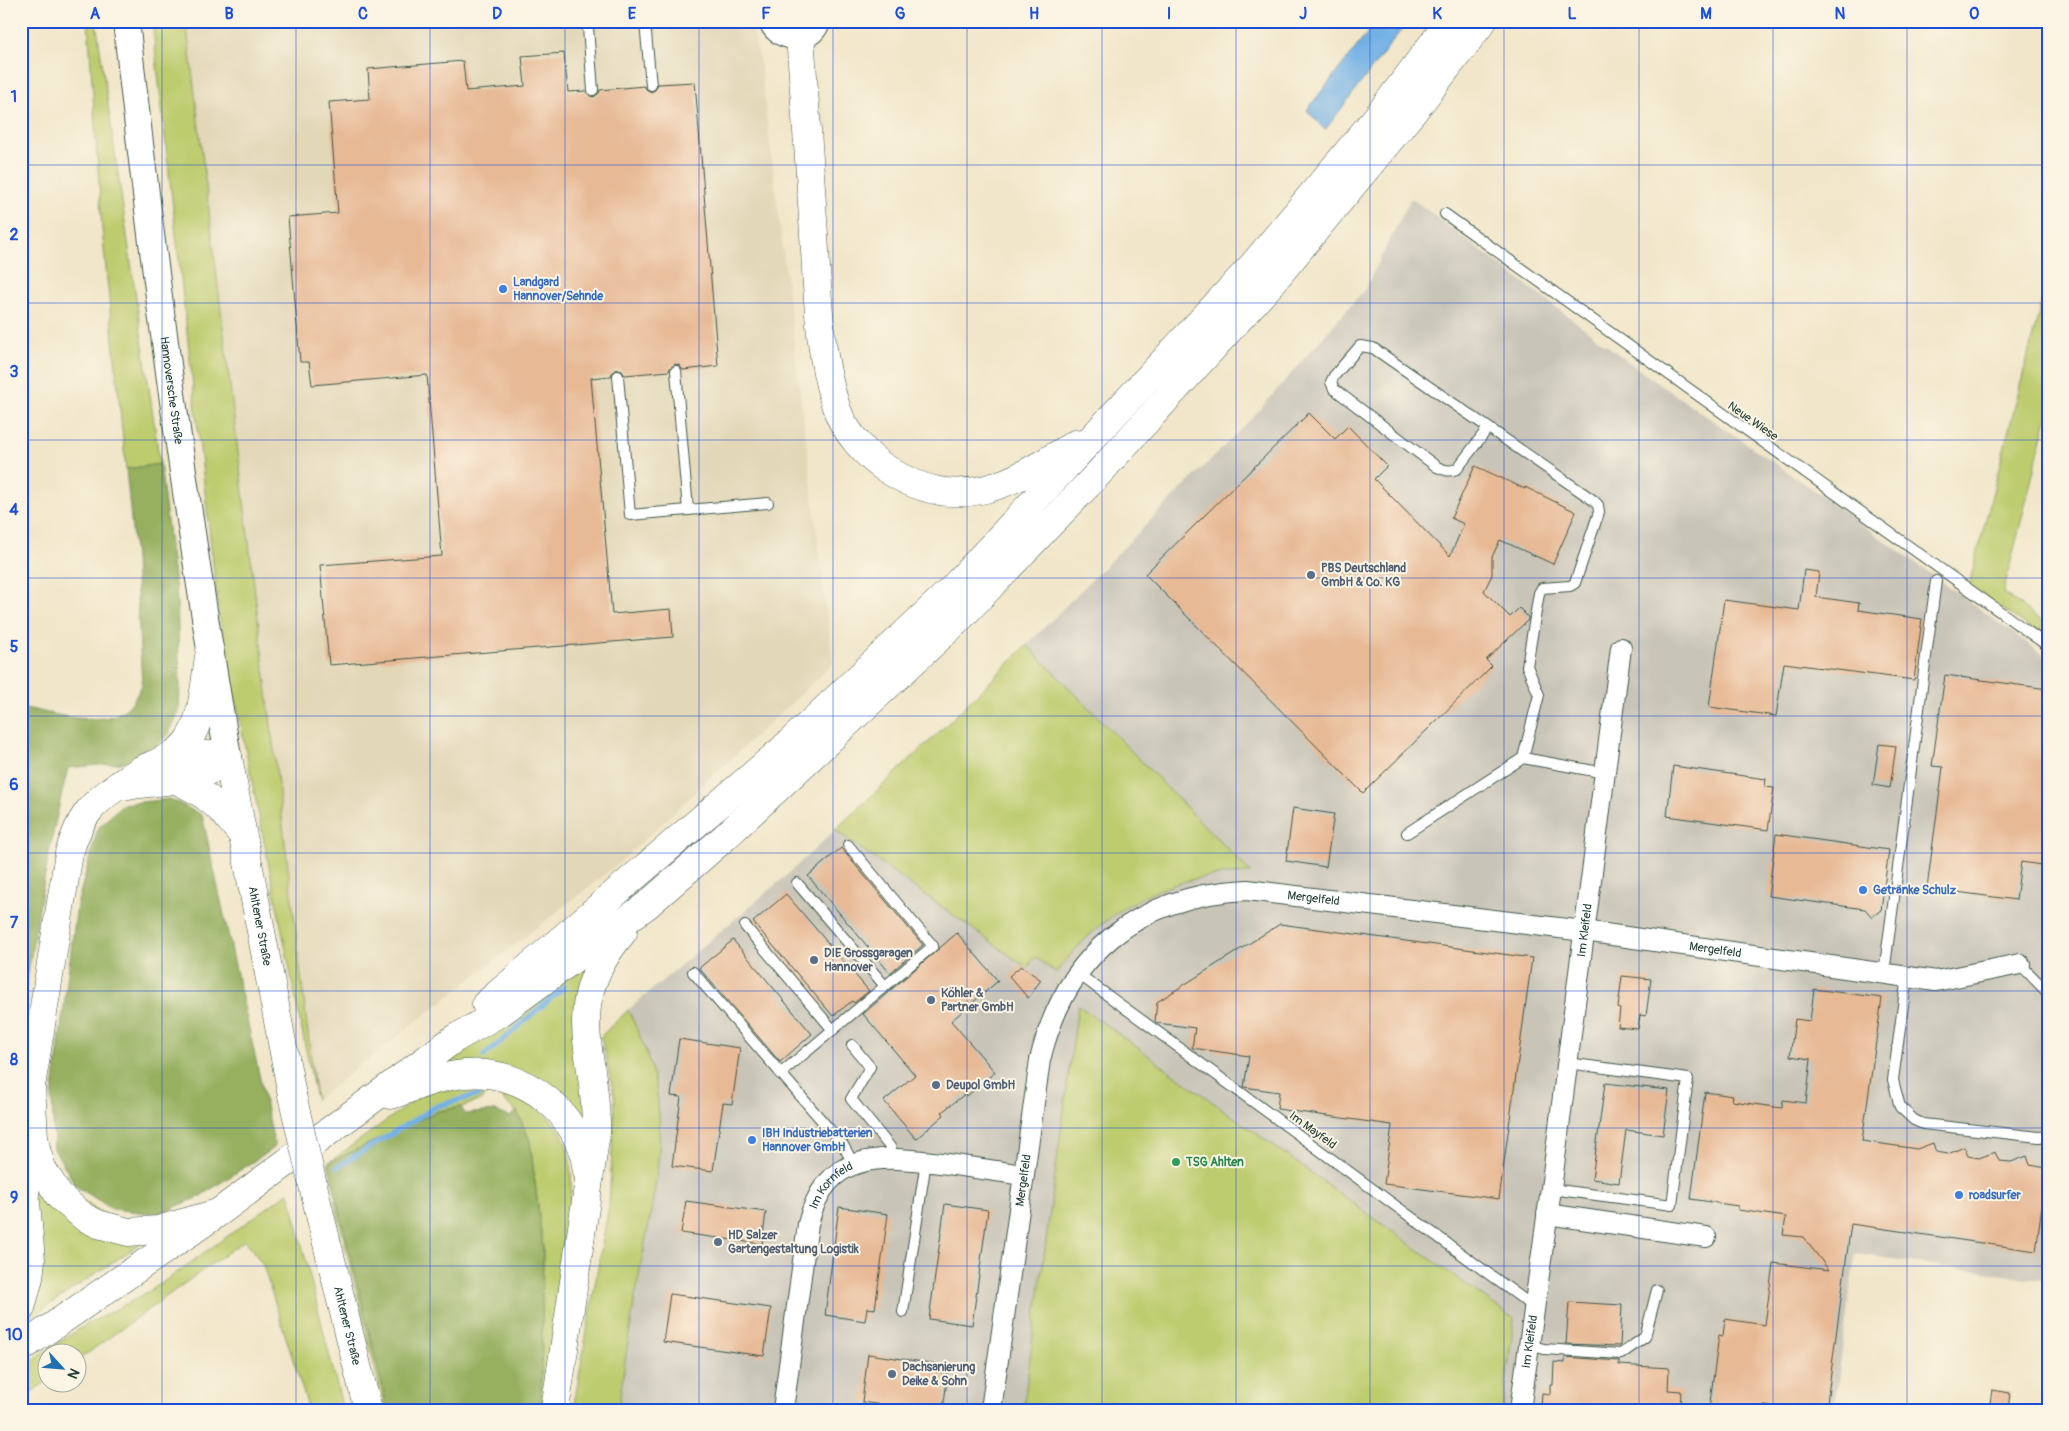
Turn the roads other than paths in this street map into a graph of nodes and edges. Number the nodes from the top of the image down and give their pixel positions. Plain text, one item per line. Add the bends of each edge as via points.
1 (126, 21) edge
2 (772, 21) edge
3 (1450, 21) edge
4 (1484, 21) edge
5 (645, 23) dead end
6 (588, 28) dead end
7 (809, 28) edge
8 (651, 85) dead end
9 (593, 90) dead end
10 (1445, 214) dead end
11 (676, 371) dead end
12 (618, 376) dead end
13 (1106, 425) junction
14 (1488, 428) junction
15 (768, 503) dead end
16 (688, 510) junction
17 (1936, 581) dead end
18 (2048, 646) edge
19 (1621, 648) dead end
20 (210, 651) junction
21 (228, 757) junction
22 (1523, 758) junction
23 (170, 770) junction
24 (1605, 773) junction
25 (241, 833) junction
26 (1407, 833) dead end
27 (848, 845) dead end
28 (798, 883) dead end
29 (647, 905) junction
30 (745, 926) dead end
31 (1584, 931) junction
32 (2020, 964) joint
33 (694, 972) dead end
34 (1077, 973) junction
35 (1884, 973) junction
36 (1907, 976) junction
37 (885, 986) junction
38 (2048, 994) edge
39 (833, 1030) junction
40 (454, 1039) junction
41 (852, 1045) dead end
42 (1567, 1064) junction
43 (780, 1074) junction
44 (31, 1086) junction
45 (371, 1101) junction
46 (2048, 1136) edge
47 (894, 1158) junction
48 (926, 1161) junction
49 (853, 1163) junction
50 (1024, 1175) junction
51 (588, 1180) junction
52 (1551, 1189) junction
53 (218, 1213) junction
54 (1547, 1214) junction
55 (1706, 1237) dead end
56 (1657, 1290) dead end
57 (1534, 1307) junction
58 (21, 1308) edge
59 (903, 1312) dead end
60 (1529, 1345) junction
61 (21, 1348) edge
62 (368, 1410) edge
63 (555, 1410) edge
64 (783, 1410) edge
65 (991, 1410) edge
66 (1520, 1410) edge

1 - 20 street, Hannoversche Straße
2 - 7 street via 773,26 785,35
3 - 13 main road via 1377,117 1253,265
4 - 29 main road via 1417,108 1270,285 1099,473 957,621
5 - 8 lane
6 - 9 lane
7 - 13 main road via 823,352 836,409 857,444 878,464 905,481 938,492 968,493 997,487 1032,471
10 - 18 lane, Neue Wiese
11 - 16 lane
12 - 16 lane via 630,515
13 - 40 main road via 951,590 782,750 492,997
14 - 14 lane via 1366,346 1360,346 1331,382 1334,389 1444,470 1457,469
14 - 22 lane via 1593,500 1599,512 1574,583 1542,588 1539,594 1527,666 1539,695
15 - 16 lane
17 - 35 lane
19 - 24 street, Im Kleifeld
20 - 21 street, Hannoversche Straße
20 - 23 main road via 194,731
21 - 23 main road via 206,755
21 - 25 main road, Ahltener Straße
22 - 24 lane
22 - 26 lane
23 - 25 main road via 206,795
23 - 44 main road via 139,771 95,802 75,834
24 - 31 street, Im Kleifeld
25 - 62 main road, Ahltener Straße, bridge via 292,1095
27 - 37 lane via 932,946
28 - 37 lane
29 - 40 main road via 501,1012
29 - 51 main road via 609,948 589,993 585,1029 596,1120
30 - 39 lane
31 - 34 street, Mergelfeld via 1271,892 1224,891 1178,901 1135,921 1101,946
31 - 35 street, Mergelfeld
31 - 42 street, Im Kleifeld
32 - 36 street, Mergelfeld via 1936,981
32 - 38 lane
33 - 43 lane
34 - 50 street, Mergelfeld via 1045,1037
34 - 57 lane, Im Mayfeld
35 - 36 street, Mergelfeld
36 - 46 lane via 1893,1080 1900,1107 1906,1114 1923,1124
37 - 39 lane
39 - 43 lane
40 - 45 main road
41 - 47 lane via 870,1067 851,1098 890,1148
42 - 52 street, Im Kleifeld
42 - 52 lane via 1688,1079 1672,1205
43 - 49 lane via 843,1145
44 - 53 main road via 34,1137 42,1168 60,1196 84,1217 113,1229 143,1232
44 - 58 main road via 23,1167 31,1260 30,1278
45 - 51 main road via 466,1074 500,1076 517,1081 546,1098 567,1121 582,1149
45 - 53 main road
47 - 48 street, Im Kornfeld
47 - 49 street, Im Kornfeld
48 - 50 street, Im Kornfeld
48 - 59 lane
49 - 64 street, Im Kornfeld via 830,1178 811,1212
50 - 65 street, Mergelfeld
51 - 63 main road
52 - 54 street, Im Kleifeld
53 - 61 main road
54 - 55 street
54 - 57 street, Im Kleifeld
56 - 60 lane via 1645,1337 1621,1354 1544,1350
57 - 60 street, Im Kleifeld
60 - 66 street, Im Kleifeld

